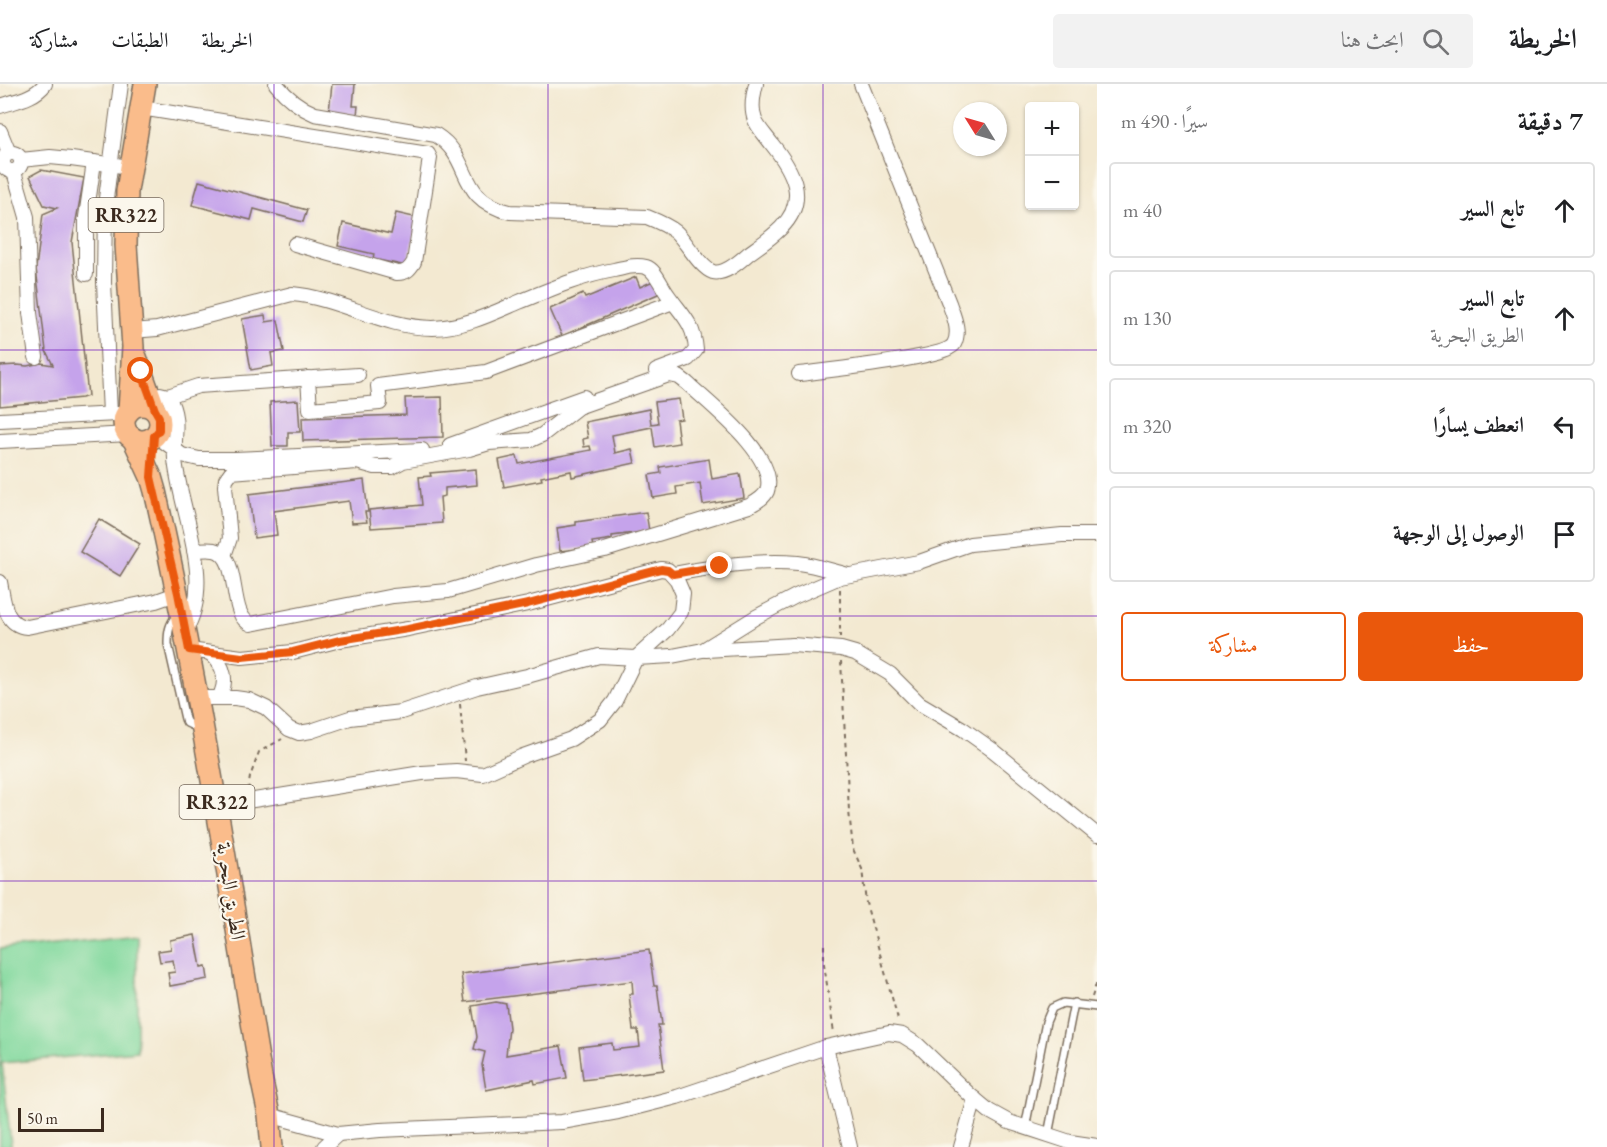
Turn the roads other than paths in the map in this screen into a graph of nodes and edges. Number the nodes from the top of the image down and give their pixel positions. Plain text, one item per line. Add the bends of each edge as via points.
1 (45, 84) edge
2 (121, 84) edge
3 (145, 84) edge
4 (276, 84) edge
5 (756, 84) edge
6 (861, 84) edge
7 (0, 106) edge
8 (141, 108) junction
9 (0, 131) edge
10 (94, 162) junction
11 (9, 163) edge
12 (120, 166) junction
13 (295, 244) dead end
14 (86, 274) dead end
15 (673, 302) junction
16 (132, 339) junction
17 (36, 357) dead end
18 (799, 374) dead end
19 (358, 375) dead end
20 (308, 378) junction
21 (158, 401) junction
22 (0, 420) edge
23 (126, 422) junction
24 (155, 435) junction
25 (0, 441) edge
26 (175, 449) junction
27 (151, 477) junction
28 (1097, 535) edge
29 (194, 550) junction
30 (224, 556) junction
31 (673, 574) junction
32 (844, 576) junction
33 (0, 582) edge
34 (183, 621) junction
35 (703, 650) junction
36 (211, 654) junction
37 (636, 658) junction
38 (209, 698) junction
39 (204, 731) junction
40 (218, 808) junction
41 (1097, 835) edge
42 (1074, 1003) junction
43 (1097, 1007) edge
44 (831, 1045) junction
45 (975, 1100) junction
46 (1025, 1128) junction
47 (338, 1134) junction
48 (273, 1135) edge
49 (1048, 1135) junction
50 (959, 1145) edge
51 (1097, 1146) edge
52 (324, 1147) edge
53 (850, 1147) edge

1 - 7 street via 34,94
2 - 12 street
3 - 8 main road, RR322
4 - 5 street via 289,100 315,114 436,135 455,151 479,198 494,207 510,212 647,217 676,232 705,267 715,273 738,262 780,229 796,198 793,175 754,119
6 - 18 street via 949,303 957,325 956,336 948,349 916,357
8 - 12 main road, RR322
8 - 13 street via 428,154 410,269 397,273
9 - 11 street
10 - 11 street via 50,158
10 - 12 street
10 - 14 street via 86,217
11 - 17 street via 27,217 30,313
12 - 16 main road, RR322 via 127,191
12 - 23 street via 106,190 104,282
15 - 16 street via 648,267 634,266 573,280 480,320 453,326 413,327 311,296 292,294
15 - 20 street via 486,372 378,386 380,403 310,409
15 - 26 street via 692,330 696,350 688,360 455,444 427,450 235,459 199,459
16 - 21 main road, RR322
16 - 23 main road, RR322
19 - 20 street
20 - 21 street via 198,386
21 - 23 main road via 140,405
21 - 24 main road, RR322 via 160,424
21 - 26 street via 173,404 177,426
22 - 23 street
23 - 24 main road via 145,441
23 - 25 street
23 - 27 main road, الطريق البحرية / RR322
24 - 26 street
24 - 27 main road, الطريق البحرية / RR322
26 - 29 street
27 - 34 main road, الطريق البحرية / RR322
28 - 32 street via 978,543 919,562
29 - 30 street via 214,550
29 - 34 street via 196,603 190,623
30 - 30 street via 240,615 251,624 393,596 447,591 605,550 749,506 766,492 767,474 755,451 734,428 687,383 669,375 578,407 531,440 489,443 403,461 392,467 357,462 231,472 225,486 230,538
31 - 32 street via 778,562 800,563
31 - 36 street via 661,569 528,604 293,652 253,657
31 - 37 street via 683,594 681,612
32 - 35 street via 796,596
33 - 34 street via 10,619 17,625 27,627 156,601
34 - 36 street
34 - 38 main road, الطريق البحرية / RR322
34 - 39 lane via 171,622 168,644 185,719
35 - 37 street
35 - 41 street via 793,645 841,649 862,657 890,674 919,703 994,751
36 - 38 street via 224,668 223,690
37 - 38 street via 598,656 459,692 401,712 350,718 299,733 257,703
37 - 40 street via 611,707 586,731 488,772 422,773
38 - 39 main road, الطريق البحرية / RR322
39 - 40 main road, الطريق البحرية / RR322
40 - 48 main road, الطريق البحرية / RR322
42 - 43 lane
42 - 46 lane via 1057,1005 1049,1014
42 - 49 lane
44 - 45 street via 889,1033 902,1035 918,1045
44 - 47 street via 677,1097 618,1112 562,1122
44 - 53 street
45 - 46 street
45 - 50 street
46 - 49 street
47 - 48 street
47 - 52 street
49 - 51 street

